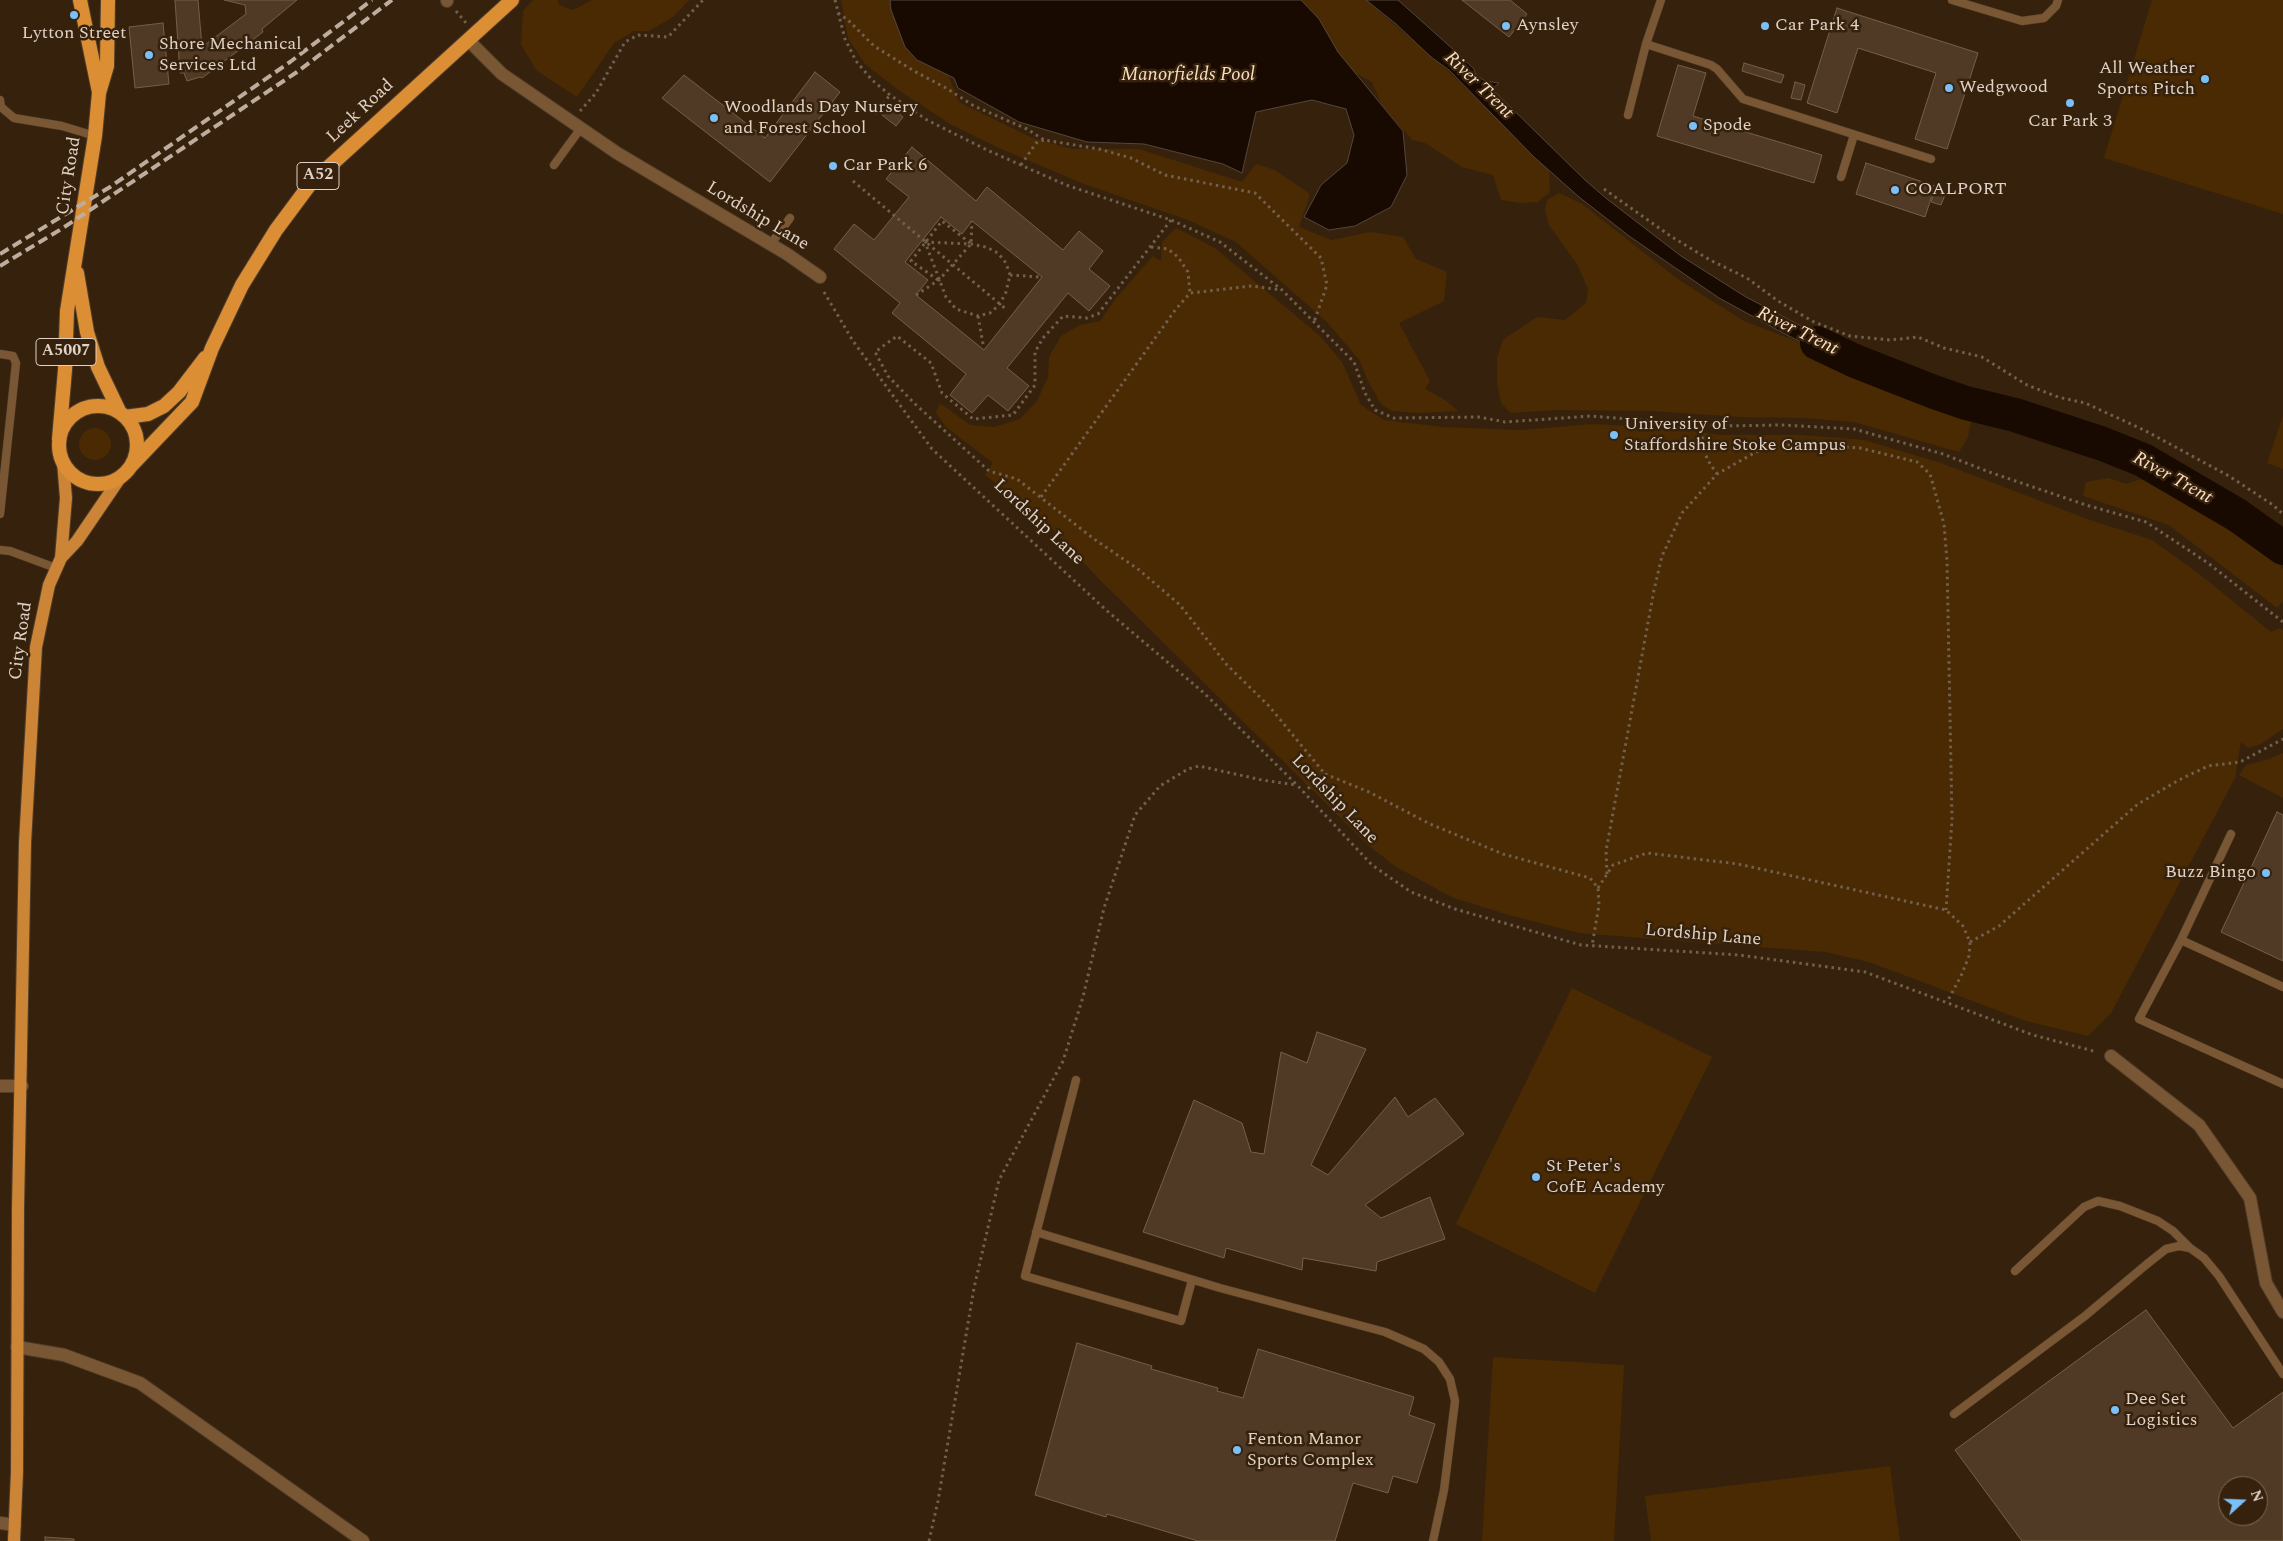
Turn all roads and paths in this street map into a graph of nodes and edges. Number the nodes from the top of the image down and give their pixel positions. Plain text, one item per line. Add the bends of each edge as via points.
1 (80, 0) edge
2 (108, 0) edge
3 (447, 0) edge
4 (512, 0) edge
5 (703, 0) edge
6 (835, 0) edge
7 (1661, 0) edge
8 (1952, 0) edge
9 (2058, 0) edge
10 (837, 13) junction
11 (472, 37) junction
12 (1646, 44) junction
13 (99, 93) junction
14 (890, 95) junction
15 (0, 105) edge
16 (875, 114) dead end
17 (1628, 115) dead end
18 (576, 124) junction
19 (1854, 134) junction
20 (96, 136) junction
21 (1044, 140) junction
22 (1931, 159) dead end
23 (554, 165) dead end
24 (1021, 165) junction
25 (1842, 177) dead end
26 (853, 182) dead end
27 (1604, 189) dead end
28 (790, 218) dead end
29 (1171, 220) junction
30 (972, 221) dead end
31 (925, 242) junction
32 (770, 244) junction
33 (971, 244) junction
34 (1151, 247) junction
35 (76, 265) junction
36 (953, 265) junction
37 (1010, 275) junction
38 (820, 277) joint
39 (1040, 277) dead end
40 (938, 280) junction
41 (1282, 290) junction
42 (1190, 293) junction
43 (916, 295) dead end
44 (1000, 304) junction
45 (1007, 310) dead end
46 (978, 316) junction
47 (1314, 322) junction
48 (983, 344) dead end
49 (212, 348) junction
50 (0, 354) edge
51 (122, 415) junction
52 (1699, 424) junction
53 (59, 439) junction
54 (63, 462) junction
55 (127, 471) junction
56 (1717, 474) junction
57 (1041, 497) junction
58 (0, 514) edge
59 (2283, 514) edge
60 (0, 550) edge
61 (59, 563) junction
62 (2283, 622) edge
63 (2283, 739) edge
64 (1325, 774) junction
65 (1304, 792) junction
66 (2231, 834) dead end
67 (1607, 874) junction
68 (1598, 888) junction
69 (1946, 910) junction
70 (2181, 940) junction
71 (1970, 942) junction
72 (1592, 946) junction
73 (2283, 987) edge
74 (1947, 1002) junction
75 (2111, 1056) joint
76 (1076, 1080) dead end
77 (2283, 1084) edge
78 (0, 1086) edge
79 (22, 1086) junction
80 (1036, 1232) junction
81 (2190, 1248) junction
82 (2015, 1271) dead end
83 (1192, 1280) junction
84 (2283, 1312) edge
85 (17, 1348) junction
86 (2283, 1374) edge
87 (1954, 1414) dead end
88 (0, 1523) edge
89 (15, 1525) junction
90 (14, 1541) edge
91 (363, 1541) edge
92 (1434, 1541) edge

1 - 13 highway, City Road / A5007
2 - 13 highway, City Road / A5007 via 107,66
3 - 11 path
4 - 11 highway, Leek Road / A52
5 - 18 path via 668,37 638,35 625,42
6 - 10 path
7 - 12 lane
8 - 9 lane via 2022,22 2044,18
10 - 14 path via 856,61
10 - 21 path via 874,46 914,71 974,106 1028,129
11 - 18 street, Lordship Lane via 502,74
11 - 49 highway, Leek Road / A52 via 311,183 276,230 242,285
12 - 17 lane
12 - 19 lane via 1718,69 1743,99
13 - 20 highway, City Road / A5007
14 - 16 path
14 - 24 path via 927,120
15 - 20 lane via 14,118
18 - 23 lane
18 - 32 street, Lordship Lane via 617,153
19 - 22 lane
19 - 25 lane
20 - 35 highway, City Road / A5007 via 86,181
21 - 24 path via 1036,143
21 - 47 path via 1131,158 1164,175 1255,193 1321,258 1328,285
24 - 29 path via 1066,185
26 - 31 path
27 - 59 path via 1672,237 1747,278 1814,322 1850,336 1890,340 1918,337 1982,358 2028,385 2085,403 2144,430 2230,476
28 - 32 lane
29 - 34 path
29 - 41 path via 1220,242
30 - 33 path
31 - 33 path
31 - 33 path via 942,221
31 - 36 path
31 - 40 path
31 - 40 path via 911,261
32 - 38 street, Lordship Lane
33 - 36 path
33 - 37 path via 998,253
34 - 42 path via 1168,250 1178,257 1188,272
34 - 57 path via 1098,314 1087,318 1063,316 1044,338 1035,352 1034,385 1014,415 973,419 942,393 931,363 897,336 874,352 888,376 959,446 988,471 1017,479
35 - 51 highway, City Road / A5007 via 87,332 98,367
35 - 53 highway, City Road / A5007 via 67,311
36 - 40 path
36 - 44 path
37 - 39 path
37 - 44 path
38 - 65 path, Lordship Lane via 821,287 844,327 932,449 1106,610 1204,693
40 - 43 path
40 - 46 path via 956,309
41 - 42 path via 1252,286
41 - 47 path
42 - 57 path
44 - 45 path
44 - 46 path
46 - 48 path
47 - 52 path via 1354,362 1375,410 1394,418 1480,417 1505,422 1590,416
49 - 51 highway, Leek Road / A52 via 179,392 164,406 148,414
49 - 55 highway, Leek Road / A52 via 192,402
50 - 58 lane via 13,356 16,363
51 - 53 highway via 102,406 81,410 65,423
51 - 55 highway, A5007 via 133,427 137,442 136,454
52 - 56 path via 1707,459
52 - 62 path via 1854,429 1943,454 2030,486 2146,522 2208,563
53 - 54 highway, A5007
54 - 55 highway via 75,476 90,483 106,483
54 - 61 main road, City Road / A5007 via 66,498
55 - 61 main road, City Road / A5007
56 - 67 path via 1682,513 1662,556 1606,851
56 - 69 path via 1756,452 1795,444 1860,448 1917,462 1930,474 1944,524 1948,561 1952,819
57 - 64 path via 1138,569 1180,605 1227,665 1268,706
60 - 61 lane
61 - 79 main road, City Road / A5007 via 49,585 36,647 25,843
63 - 71 path via 2240,762 2208,766 2138,804 1999,926
64 - 65 path
64 - 68 path via 1369,792 1430,824 1503,854 1590,878
65 - 72 path, Lordship Lane via 1372,865 1411,892 1454,909
66 - 70 lane
67 - 68 path
67 - 69 path via 1613,865 1647,853 1738,864
68 - 72 path via 1599,905
69 - 71 path via 1963,926
70 - 73 lane
70 - 77 lane via 2139,1019
71 - 74 path via 1969,956
72 - 74 path, Lordship Lane via 1739,955 1865,972
74 - 75 path, Lordship Lane via 2034,1035
75 - 84 street via 2200,1125 2250,1198 2266,1283
76 - 80 lane
78 - 79 street
79 - 85 main road, City Road / A5007
80 - 83 lane
80 - 83 lane via 1025,1276 1181,1321
81 - 82 lane via 2173,1230 2158,1221 2120,1206 2098,1202 2084,1206
81 - 86 lane via 2204,1258 2219,1276
81 - 87 lane via 2166,1249 2085,1316
83 - 92 lane via 1385,1332 1424,1349 1439,1362 1450,1379 1455,1401
85 - 89 main road, City Road / A5007
85 - 91 street via 64,1355 140,1383
88 - 89 street
89 - 90 main road, City Road / A5007

